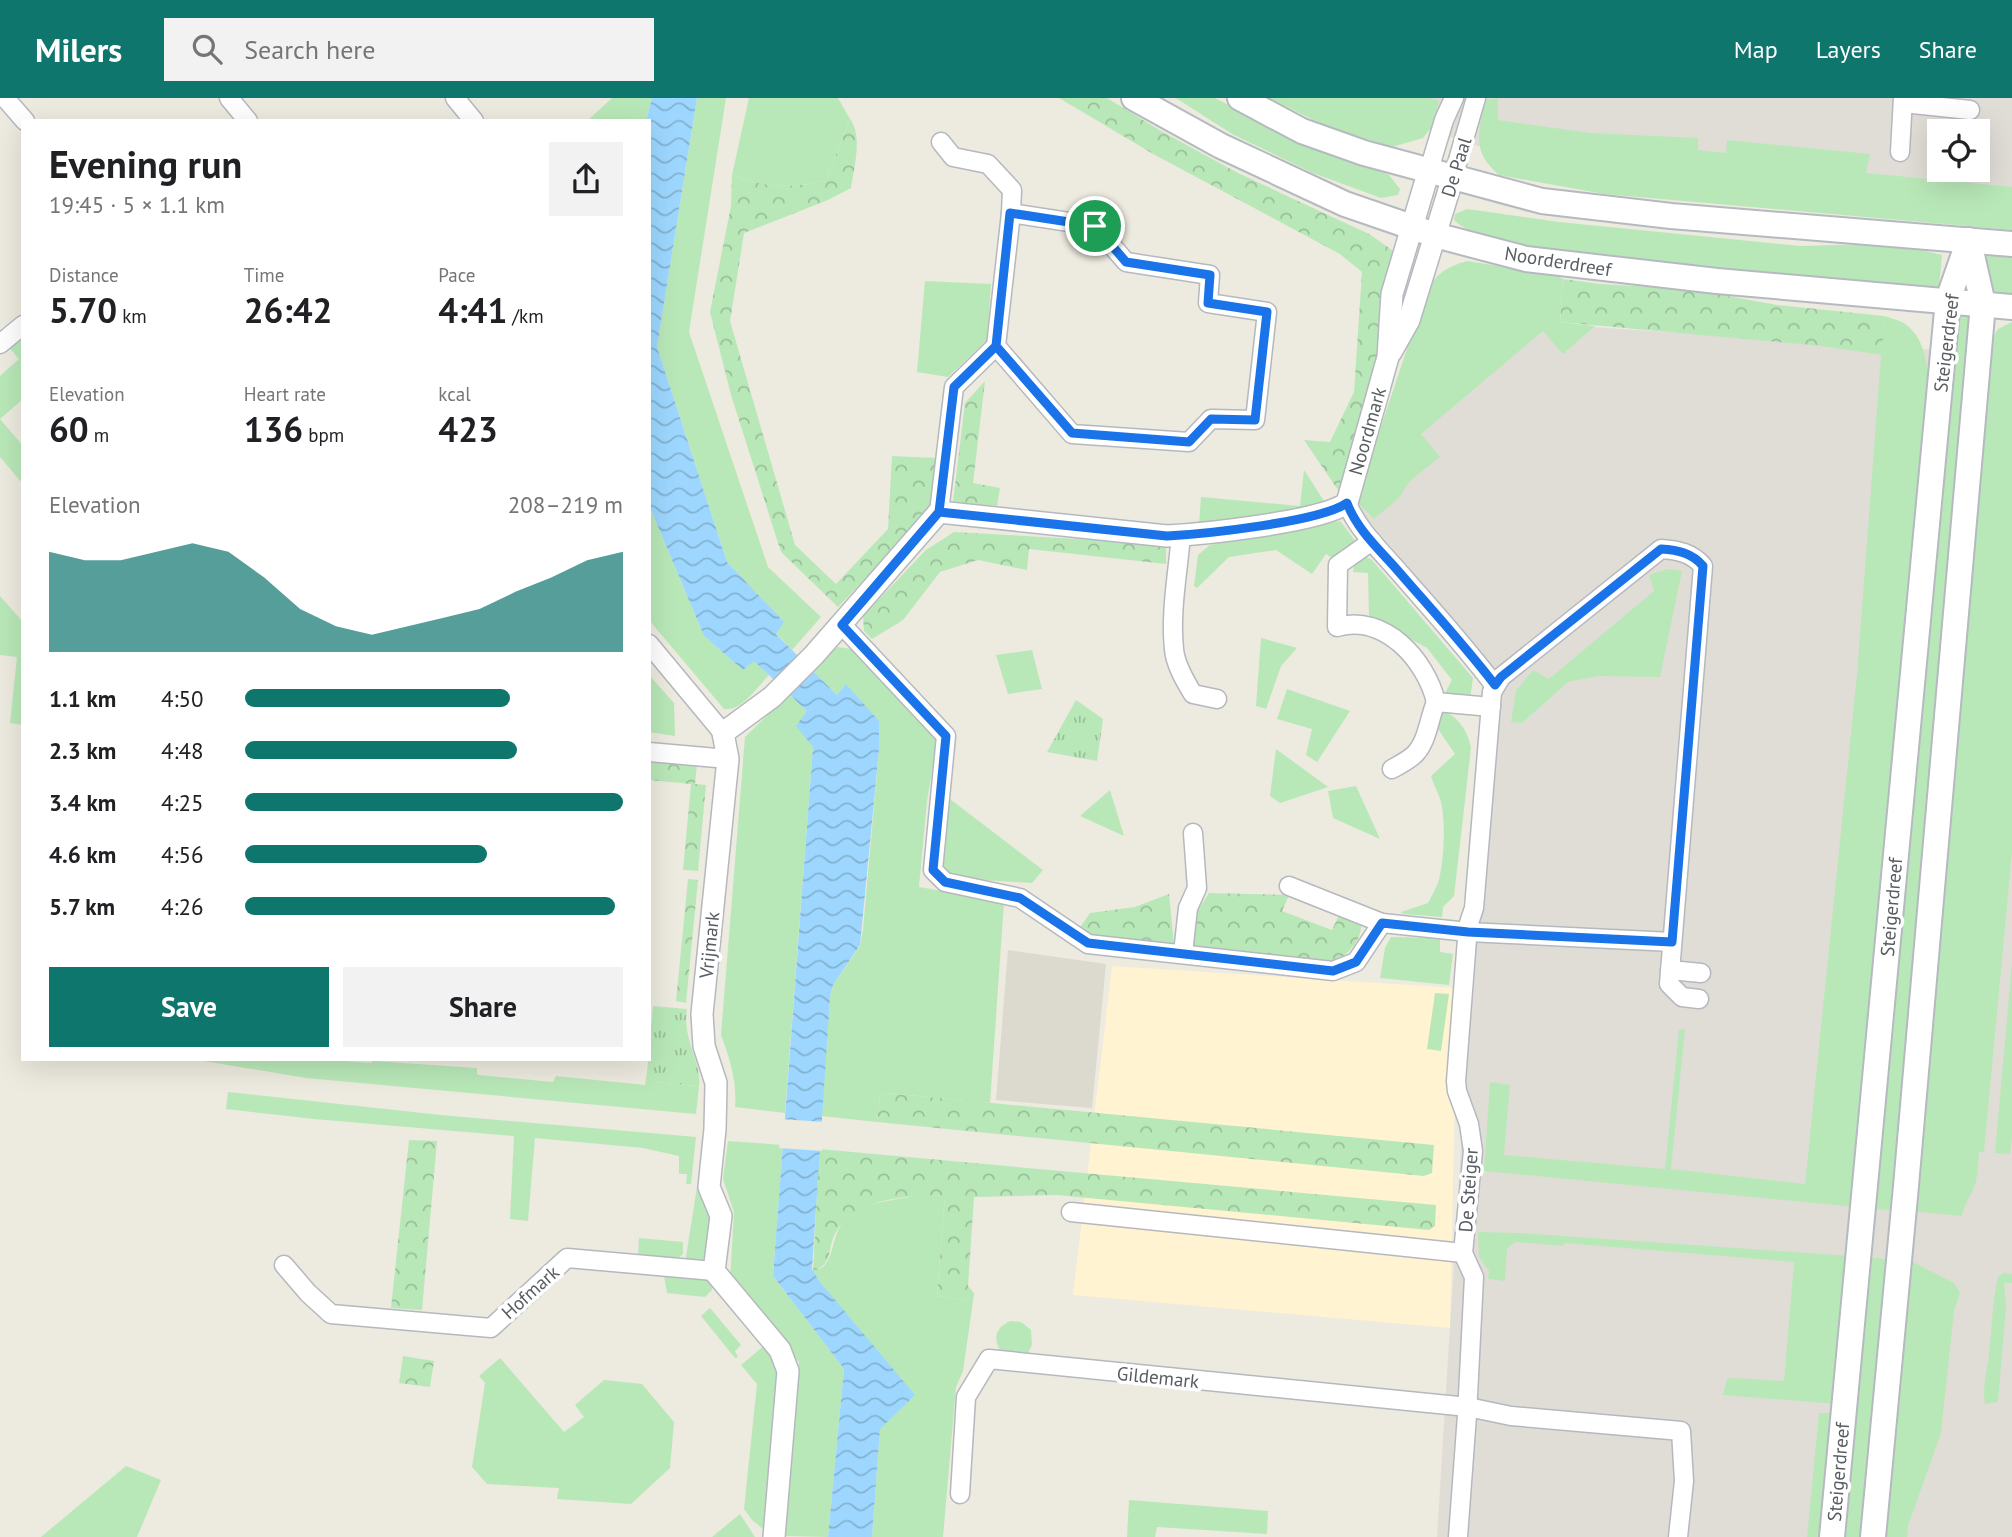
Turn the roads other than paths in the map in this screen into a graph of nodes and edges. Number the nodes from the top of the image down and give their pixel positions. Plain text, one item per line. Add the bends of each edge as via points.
1 (5, 98) edge
2 (229, 98) edge
3 (455, 98) edge
4 (1134, 98) edge
5 (1240, 98) edge
6 (1454, 98) edge
7 (1476, 98) edge
8 (1903, 101) edge
9 (1970, 110) dead end
10 (23, 119) edge
11 (246, 119) edge
12 (472, 119) edge
13 (941, 142) dead end
14 (1900, 152) dead end
15 (1429, 170) junction
16 (1453, 177) junction
17 (1010, 213) junction
18 (1412, 228) junction
19 (1435, 235) junction
20 (1969, 240) junction
21 (2012, 244) edge
22 (1948, 300) junction
23 (1983, 304) junction
24 (2012, 307) edge
25 (21, 327) edge
26 (0, 344) edge
27 (996, 346) junction
28 (1388, 357) junction
29 (1347, 503) junction
30 (939, 512) junction
31 (1181, 535) junction
32 (1372, 541) junction
33 (842, 625) junction
34 (651, 646) edge
35 (1495, 685) junction
36 (1217, 699) dead end
37 (1436, 702) junction
38 (1491, 707) junction
39 (723, 733) junction
40 (651, 752) edge
41 (728, 759) junction
42 (1392, 769) dead end
43 (1193, 833) dead end
44 (1289, 886) dead end
45 (1382, 923) junction
46 (1468, 932) junction
47 (1672, 942) junction
48 (1184, 953) junction
49 (1670, 970) junction
50 (1701, 973) dead end
51 (1699, 999) dead end
52 (1071, 1212) dead end
53 (1463, 1253) junction
54 (284, 1265) dead end
55 (714, 1271) junction
56 (1468, 1407) junction
57 (960, 1494) dead end
58 (774, 1537) edge
59 (1458, 1537) edge
60 (1678, 1537) edge
61 (1832, 1537) edge
62 (1873, 1537) edge

1 - 10 street
2 - 11 street
3 - 12 street
4 - 18 main road, Noorderdreef via 1283,176
5 - 15 main road via 1302,131
6 - 15 street, De Paal
7 - 16 street, De Paal
8 - 9 street
8 - 14 street
13 - 17 street via 953,157 988,164 1012,190
15 - 16 main road
15 - 18 street, Noordmark
16 - 19 street, De Paal
16 - 20 main road via 1567,204
17 - 27 street
17 - 27 street via 1095,226 1126,262 1210,275 1208,303 1267,312 1255,420 1211,419 1189,442 1072,433
18 - 19 main road, Noorderdreef
18 - 28 street, Noordmark via 1392,293
19 - 22 main road, Noorderdreef via 1526,259 1620,271
19 - 28 street, Noordmark via 1409,320
20 - 21 main road
20 - 22 main road, Steigerdreef
20 - 23 main road, Steigerdreef
22 - 23 main road, Noorderdreef
22 - 61 main road, Steigerdreef
23 - 24 main road, Noorderdreef
23 - 62 main road, Steigerdreef
25 - 26 street
27 - 30 street via 954,387
28 - 29 street, Noordmark
29 - 31 street via 1308,517
29 - 32 street
30 - 31 street
30 - 33 street
31 - 36 street via 1174,651 1193,694
32 - 35 street
32 - 37 street via 1338,565 1336,627 1358,624 1377,630 1410,651
33 - 39 street via 772,697
33 - 48 street via 946,736 933,870 945,882 1020,898 1088,943
34 - 39 street, Vrijmark
35 - 38 street, De Steiger
35 - 47 street via 1661,549 1695,557 1703,566
37 - 38 street
37 - 42 street via 1415,754
38 - 46 street, De Steiger via 1474,908
39 - 41 street, Vrijmark
40 - 41 street
41 - 55 street, Vrijmark via 702,1014 704,1046 716,1083 709,1187 721,1216
43 - 48 street via 1197,888 1188,908
44 - 45 street
45 - 46 street
45 - 48 street via 1356,962 1333,971
46 - 47 street
46 - 53 street, De Steiger via 1456,1081 1473,1151
47 - 49 street
49 - 50 street
49 - 51 street via 1669,984 1682,997
52 - 53 street
53 - 56 street, De Steiger via 1474,1277
54 - 55 street, Hofmark via 331,1314 491,1328 567,1258
55 - 58 street via 779,1350 788,1371
56 - 57 street, Gildemark via 989,1359 966,1397
56 - 59 street, De Steiger
56 - 60 street via 1511,1416 1681,1431 1684,1481

